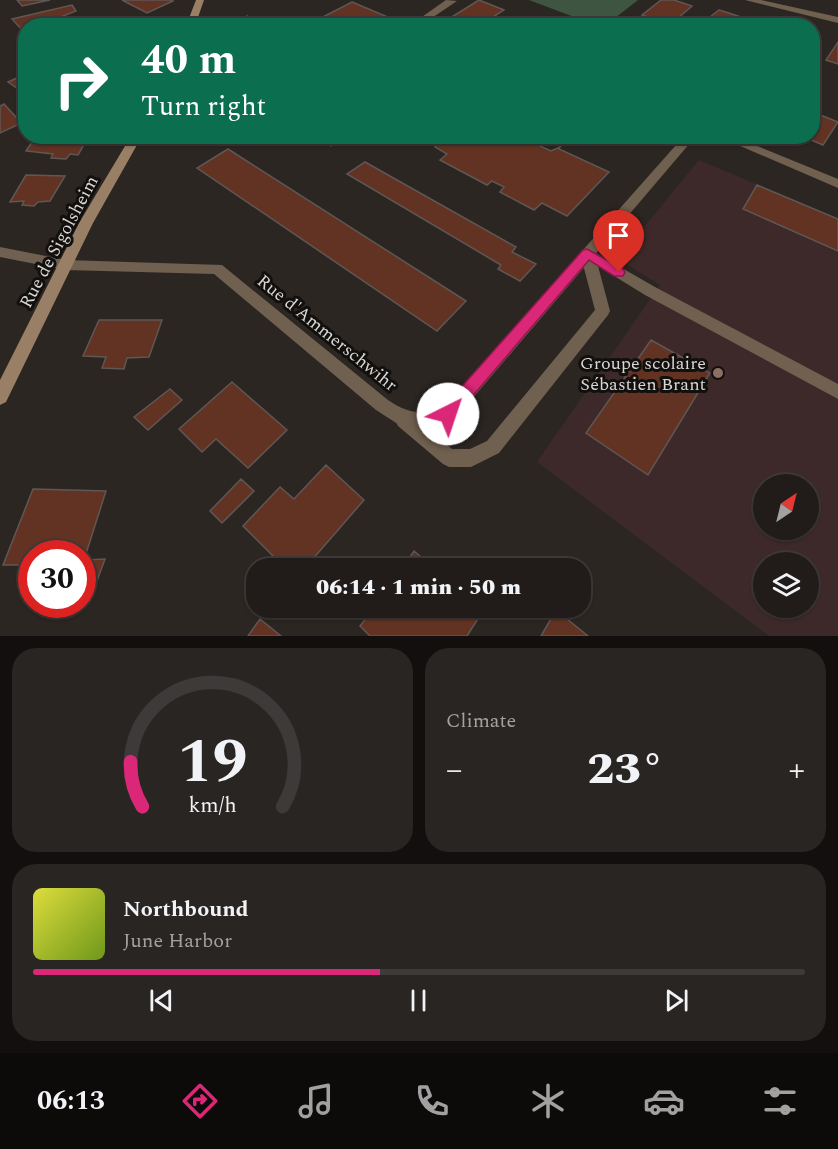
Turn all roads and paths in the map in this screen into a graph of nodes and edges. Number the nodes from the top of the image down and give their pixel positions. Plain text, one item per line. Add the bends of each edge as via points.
1 (200, 0) edge
2 (450, 0) edge
3 (749, 0) edge
4 (193, 18) edge
5 (426, 18) edge
6 (838, 20) edge
7 (132, 144) edge
8 (684, 144) edge
9 (741, 144) edge
10 (838, 184) edge
11 (0, 252) edge
12 (587, 253) junction
13 (66, 265) junction
14 (838, 392) edge
15 (0, 398) edge
16 (404, 420) junction

1 - 4 street
2 - 5 street via 453,1
3 - 6 street
7 - 13 street, Rue de Sigolsheim
8 - 12 street
9 - 10 street
11 - 13 street, Rue d'Ammerschwihr
12 - 14 street
12 - 16 street via 448,414
12 - 16 street, Rue d'Ammerschwihr via 603,311 493,447 471,458 449,459
13 - 15 street, Rue de Sigolsheim
13 - 16 street, Rue d'Ammerschwihr via 218,269

